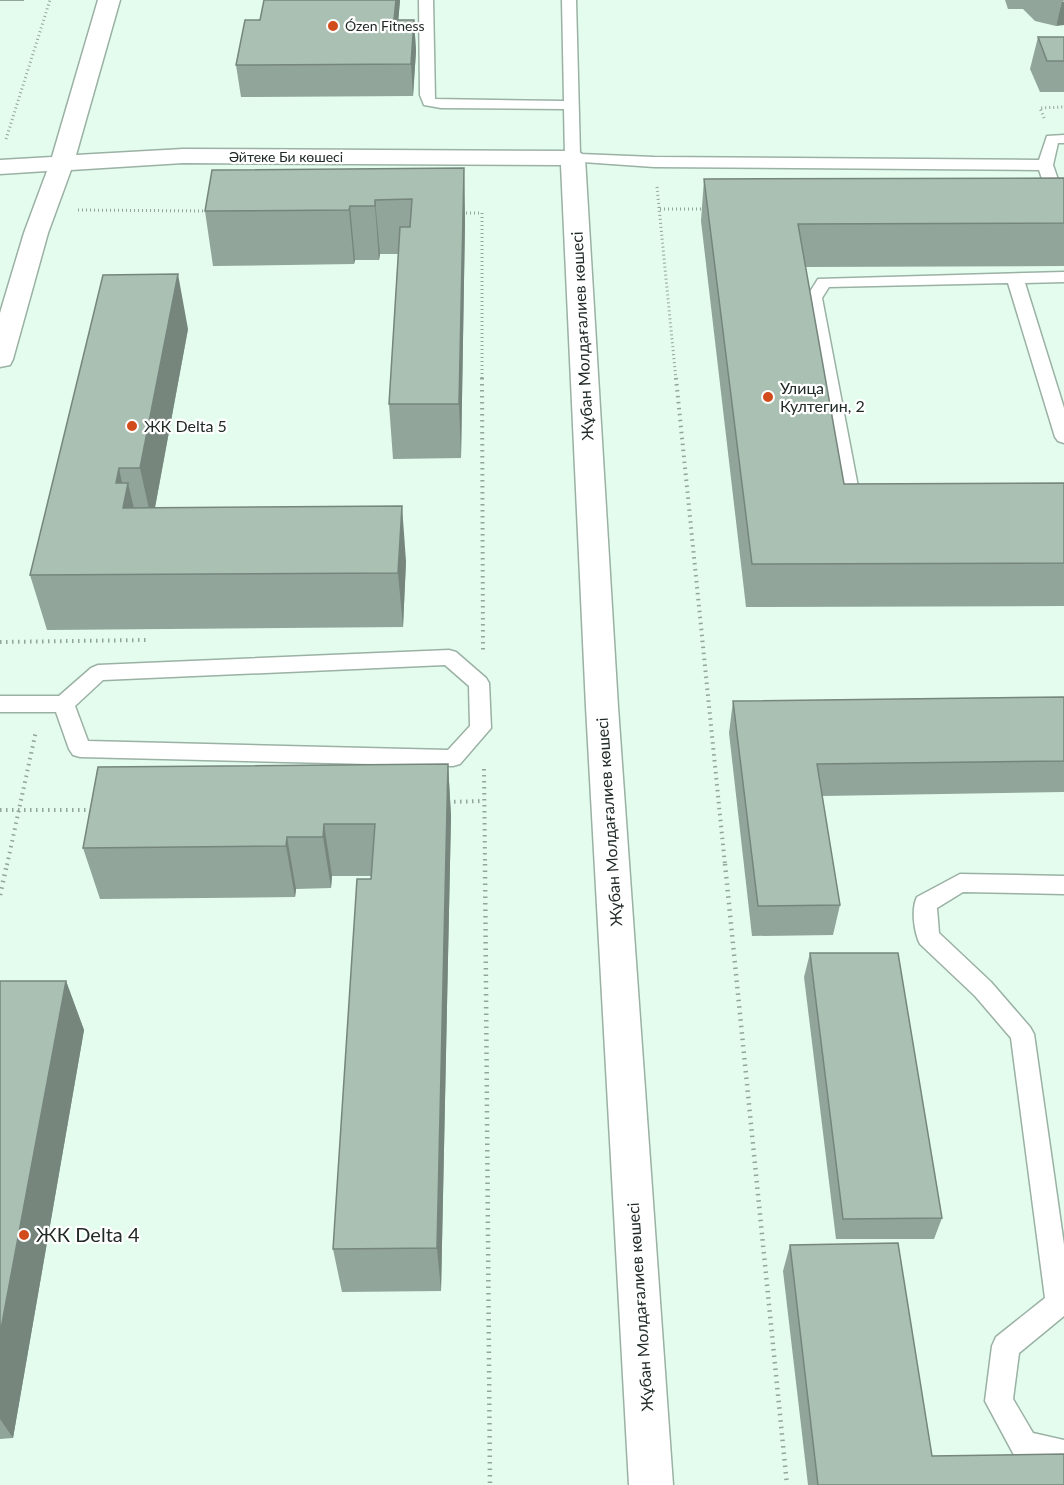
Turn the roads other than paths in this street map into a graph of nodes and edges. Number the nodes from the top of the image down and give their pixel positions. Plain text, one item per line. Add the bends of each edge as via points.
1 (109, 0) edge
2 (426, 0) edge
3 (569, 0) edge
4 (573, 105) junction
5 (1064, 139) edge
6 (2, 157) edge
7 (573, 158) junction
8 (62, 162) junction
9 (1045, 165) junction
10 (1064, 219) edge
11 (1064, 277) edge
12 (1015, 278) junction
13 (0, 359) edge
14 (1059, 403) edge
15 (1064, 437) edge
16 (882, 514) edge
17 (0, 704) edge
18 (64, 704) junction
19 (1064, 885) edge
20 (1064, 1454) edge
21 (651, 1485) edge

1 - 8 street
2 - 4 lane via 429,102
3 - 4 lane
4 - 7 lane
5 - 9 lane via 1052,139
6 - 8 street, Әйтеке Би көшесі
7 - 8 street, Әйтеке Би көшесі via 183,156
7 - 9 lane
7 - 21 street, Жұбан Молдағалиев көшесі via 602,707
8 - 13 street via 36,233
9 - 10 lane
11 - 12 lane
12 - 14 lane
12 - 16 lane via 824,282 814,298 850,494 870,515
14 - 15 lane
17 - 18 lane
18 - 18 lane via 80,749 453,758 481,728 479,682 449,657 98,673
19 - 20 lane via 960,883 924,904 928,937 983,989 1022,1034 1059,1303 1006,1346 999,1401 1024,1445

